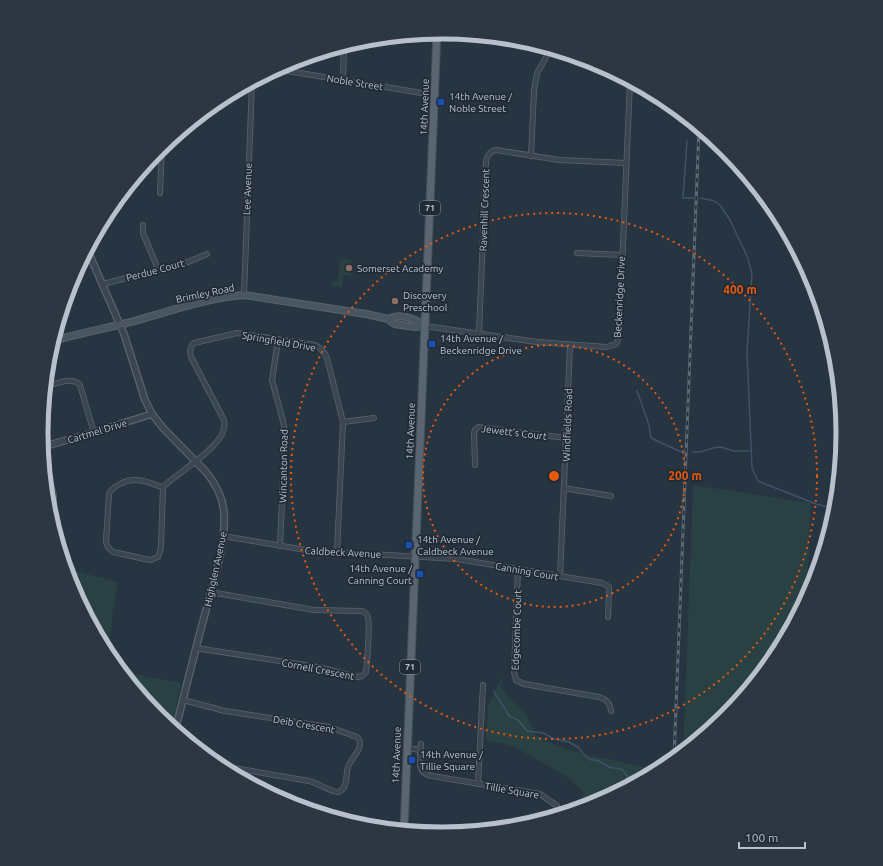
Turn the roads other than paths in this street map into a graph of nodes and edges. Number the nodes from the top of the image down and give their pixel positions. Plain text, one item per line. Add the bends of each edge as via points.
1 (437, 39) edge
2 (344, 51) edge
3 (548, 54) edge
4 (287, 71) edge
5 (343, 80) junction
6 (630, 87) edge
7 (252, 88) edge
8 (434, 95) junction
9 (162, 155) edge
10 (531, 156) junction
11 (626, 163) junction
12 (160, 193) dead end
13 (143, 225) dead end
14 (576, 253) dead end
15 (207, 254) dead end
16 (90, 255) edge
17 (622, 255) junction
18 (158, 269) junction
19 (103, 284) junction
20 (244, 295) junction
21 (120, 324) junction
22 (425, 326) junction
23 (479, 333) junction
24 (59, 339) edge
25 (278, 340) junction
26 (570, 345) junction
27 (51, 386) edge
28 (152, 414) junction
29 (374, 418) dead end
30 (343, 422) junction
31 (94, 433) junction
32 (566, 438) junction
33 (48, 445) edge
34 (196, 461) junction
35 (475, 465) dead end
36 (51, 485) edge
37 (163, 487) junction
38 (564, 488) junction
39 (611, 496) dead end
40 (55, 508) edge
41 (223, 536) junction
42 (280, 546) junction
43 (337, 552) junction
44 (415, 555) junction
45 (518, 569) junction
46 (560, 576) junction
47 (210, 592) junction
48 (608, 617) dead end
49 (196, 648) junction
50 (482, 685) dead end
51 (183, 700) junction
52 (611, 711) dead end
53 (177, 724) edge
54 (421, 744) dead end
55 (407, 748) junction
56 (421, 750) junction
57 (234, 768) edge
58 (478, 784) junction
59 (557, 809) edge
60 (404, 825) edge

1 - 8 main road, 14th Avenue / 71
2 - 5 street
3 - 10 street via 537,73
4 - 5 street, Noble Street
5 - 8 street, Noble Street
6 - 11 street, Beckenridge Drive
7 - 20 street, Lee Avenue
8 - 22 main road, 14th Avenue / 71
9 - 12 street
10 - 11 street, Ravenhill Crescent
10 - 23 street, Ravenhill Crescent via 496,150 486,157
11 - 17 street, Beckenridge Drive
13 - 18 street via 143,233
14 - 17 street
15 - 18 street, Perdue Court via 188,262
16 - 19 street, Highglen Avenue
17 - 26 street, Beckenridge Drive via 618,341 607,347
18 - 19 street, Perdue Court
19 - 21 street, Highglen Avenue
20 - 21 main road, Brimley Road via 183,307
20 - 22 main road, Brimley Road via 388,319 394,324
21 - 24 main road, Brimley Road
21 - 28 street, Highglen Avenue
22 - 23 street, Beckenridge Drive
22 - 44 main road, 14th Avenue / 71
23 - 26 street, Beckenridge Drive
25 - 30 street, Springfield Drive via 315,345 325,352
25 - 34 street, Springfield Drive via 237,333 192,345 191,357 225,423 220,438
25 - 42 street, Wincanton Road via 272,380 284,432
26 - 32 street, Windfields Road
27 - 31 street via 71,381 80,384
28 - 31 street, Cartmel Drive
28 - 34 street, Highglen Avenue
29 - 30 street
30 - 43 street, Springfield Drive
31 - 33 street, Cartmel Drive
32 - 35 street, Jewett's Court via 478,427 474,433
32 - 38 street, Windfields Road
34 - 37 street
34 - 41 street, Highglen Avenue via 212,479 220,494 224,513
36 - 40 street
37 - 37 street via 136,480 112,489 109,494 106,541 109,549 150,560 158,557
38 - 39 street
38 - 46 street, Windfields Road
41 - 42 street, Caldbeck Avenue
41 - 47 street, Highglen Avenue
42 - 43 street, Caldbeck Avenue
43 - 44 street, Caldbeck Avenue
44 - 45 street, Canning Court
44 - 55 main road, 14th Avenue / 71
45 - 46 street, Canning Court
45 - 52 street, Edgecombe Court via 514,677 524,684 600,696 610,704
46 - 48 street, Canning Court via 609,587
47 - 49 street, Highglen Avenue
47 - 49 street, Cornell Crescent via 314,610 365,612 368,617 366,672 357,677 318,667
49 - 51 street, Highglen Avenue
50 - 58 street, Tillie Square
51 - 53 street, Highglen Avenue
51 - 57 street, Deib Crescent via 225,711 329,727 357,737 360,743 348,766 347,781 339,792 309,781
54 - 56 street, Tillie Square
55 - 56 street
55 - 60 main road, 14th Avenue / 71
56 - 58 street, Tillie Square via 420,769 424,774
58 - 59 street, Tillie Square via 540,794 557,806

